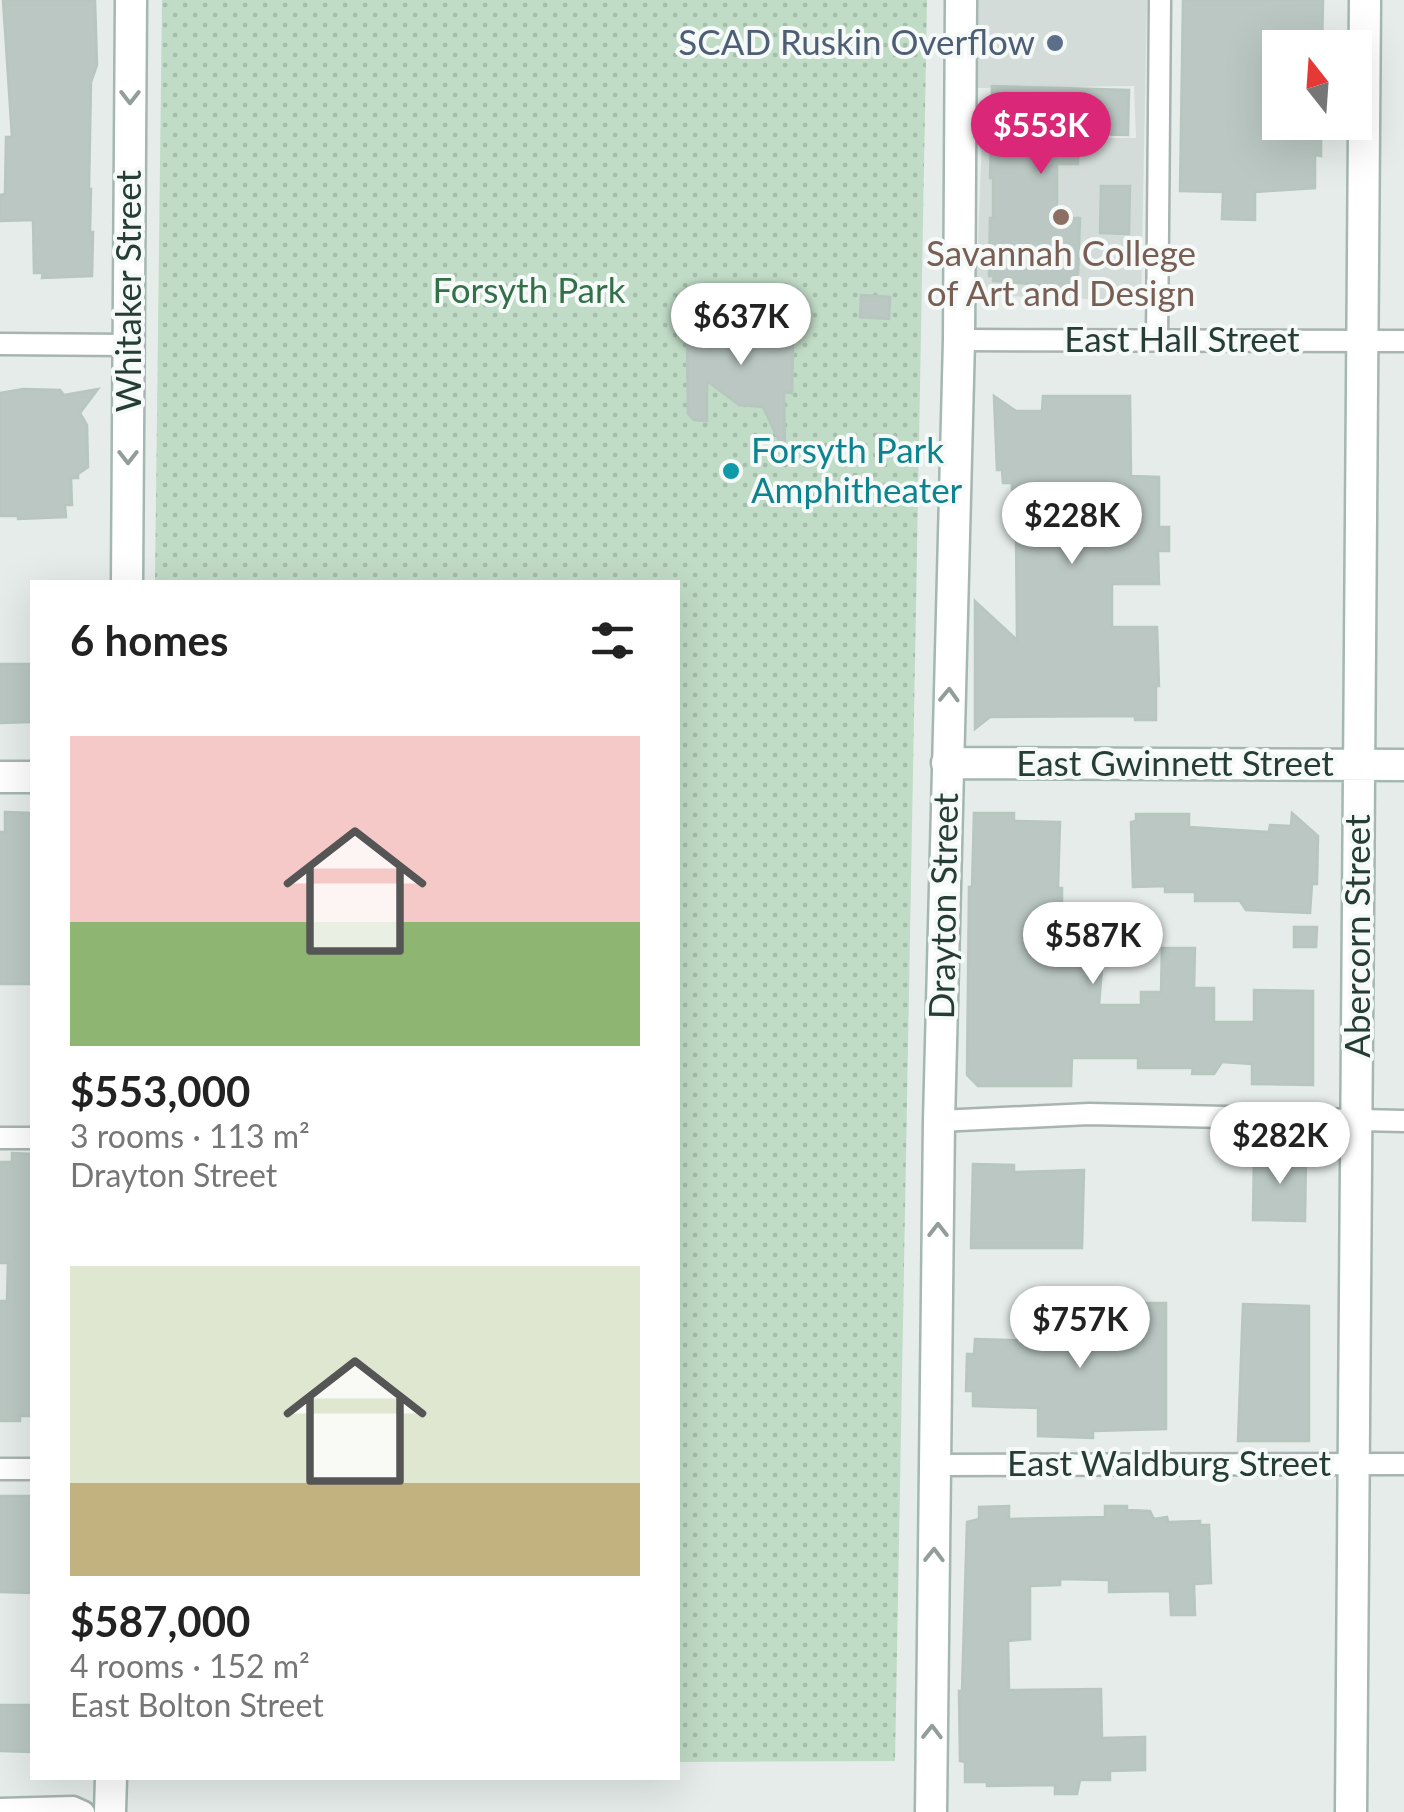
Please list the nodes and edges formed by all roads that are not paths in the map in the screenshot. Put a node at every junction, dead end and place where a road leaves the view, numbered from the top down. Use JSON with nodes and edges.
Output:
{"nodes":[{"id":1,"x":131,"y":0,"type":"edge"},
{"id":2,"x":962,"y":0,"type":"edge"},
{"id":3,"x":1160,"y":0,"type":"edge"},
{"id":4,"x":1365,"y":0,"type":"edge"},
{"id":5,"x":959,"y":340,"type":"junction"},
{"id":6,"x":1158,"y":340,"type":"junction"},
{"id":7,"x":1362,"y":340,"type":"junction"},
{"id":8,"x":1404,"y":341,"type":"edge"},
{"id":9,"x":0,"y":344,"type":"edge"},
{"id":10,"x":128,"y":345,"type":"junction"},
{"id":11,"x":127,"y":580,"type":"edge"},
{"id":12,"x":947,"y":762,"type":"junction"},
{"id":13,"x":1359,"y":765,"type":"junction"},
{"id":14,"x":1404,"y":765,"type":"edge"},
{"id":15,"x":0,"y":777,"type":"edge"},
{"id":16,"x":30,"y":777,"type":"edge"},
{"id":17,"x":939,"y":1121,"type":"junction"},
{"id":18,"x":1356,"y":1121,"type":"junction"},
{"id":19,"x":1404,"y":1121,"type":"edge"},
{"id":20,"x":0,"y":1138,"type":"edge"},
{"id":21,"x":30,"y":1138,"type":"edge"},
{"id":22,"x":1354,"y":1464,"type":"junction"},
{"id":23,"x":1404,"y":1464,"type":"edge"},
{"id":24,"x":935,"y":1465,"type":"junction"},
{"id":25,"x":0,"y":1469,"type":"edge"},
{"id":26,"x":30,"y":1470,"type":"edge"},
{"id":27,"x":112,"y":1780,"type":"edge"},
{"id":28,"x":0,"y":1809,"type":"edge"},
{"id":29,"x":84,"y":1812,"type":"edge"},
{"id":30,"x":110,"y":1812,"type":"edge"},
{"id":31,"x":931,"y":1812,"type":"edge"},
{"id":32,"x":1352,"y":1812,"type":"edge"}],
"edges":[{"from":1,"to":10,"type":"main road","name":"Whitaker Street","one_way":true},
{"from":2,"to":5,"type":"main road","name":"Drayton Street"},
{"from":3,"to":6,"type":"street"},
{"from":4,"to":7,"type":"main road","name":"Abercorn Street"},
{"from":5,"to":6,"type":"street","name":"East Hall Street"},
{"from":12,"to":5,"type":"main road","name":"Drayton Street","one_way":true},
{"from":6,"to":7,"type":"street","name":"East Hall Street"},
{"from":7,"to":8,"type":"street","name":"East Hall Street"},
{"from":7,"to":13,"type":"main road","name":"Abercorn Street"},
{"from":9,"to":10,"type":"street"},
{"from":10,"to":11,"type":"main road","name":"Whitaker Street","one_way":true},
{"from":12,"to":13,"type":"main road","name":"East Gwinnett Street"},
{"from":12,"to":17,"type":"main road","name":"Drayton Street"},
{"from":13,"to":14,"type":"main road","name":"East Gwinnett Street"},
{"from":13,"to":18,"type":"main road","name":"Abercorn Street"},
{"from":15,"to":16,"type":"main road"},
{"from":17,"to":18,"type":"street"},
{"from":24,"to":17,"type":"main road","name":"Drayton Street","one_way":true},
{"from":18,"to":19,"type":"street"},
{"from":18,"to":22,"type":"main road","name":"Abercorn Street"},
{"from":20,"to":21,"type":"street"},
{"from":22,"to":23,"type":"street","name":"East Waldburg Street"},
{"from":22,"to":24,"type":"street","name":"East Waldburg Street"},
{"from":22,"to":32,"type":"main road","name":"Abercorn Street"},
{"from":31,"to":24,"type":"main road","name":"Drayton Street","one_way":true},
{"from":25,"to":26,"type":"street"},
{"from":27,"to":30,"type":"main road"},
{"from":28,"to":29,"type":"street"}]}
